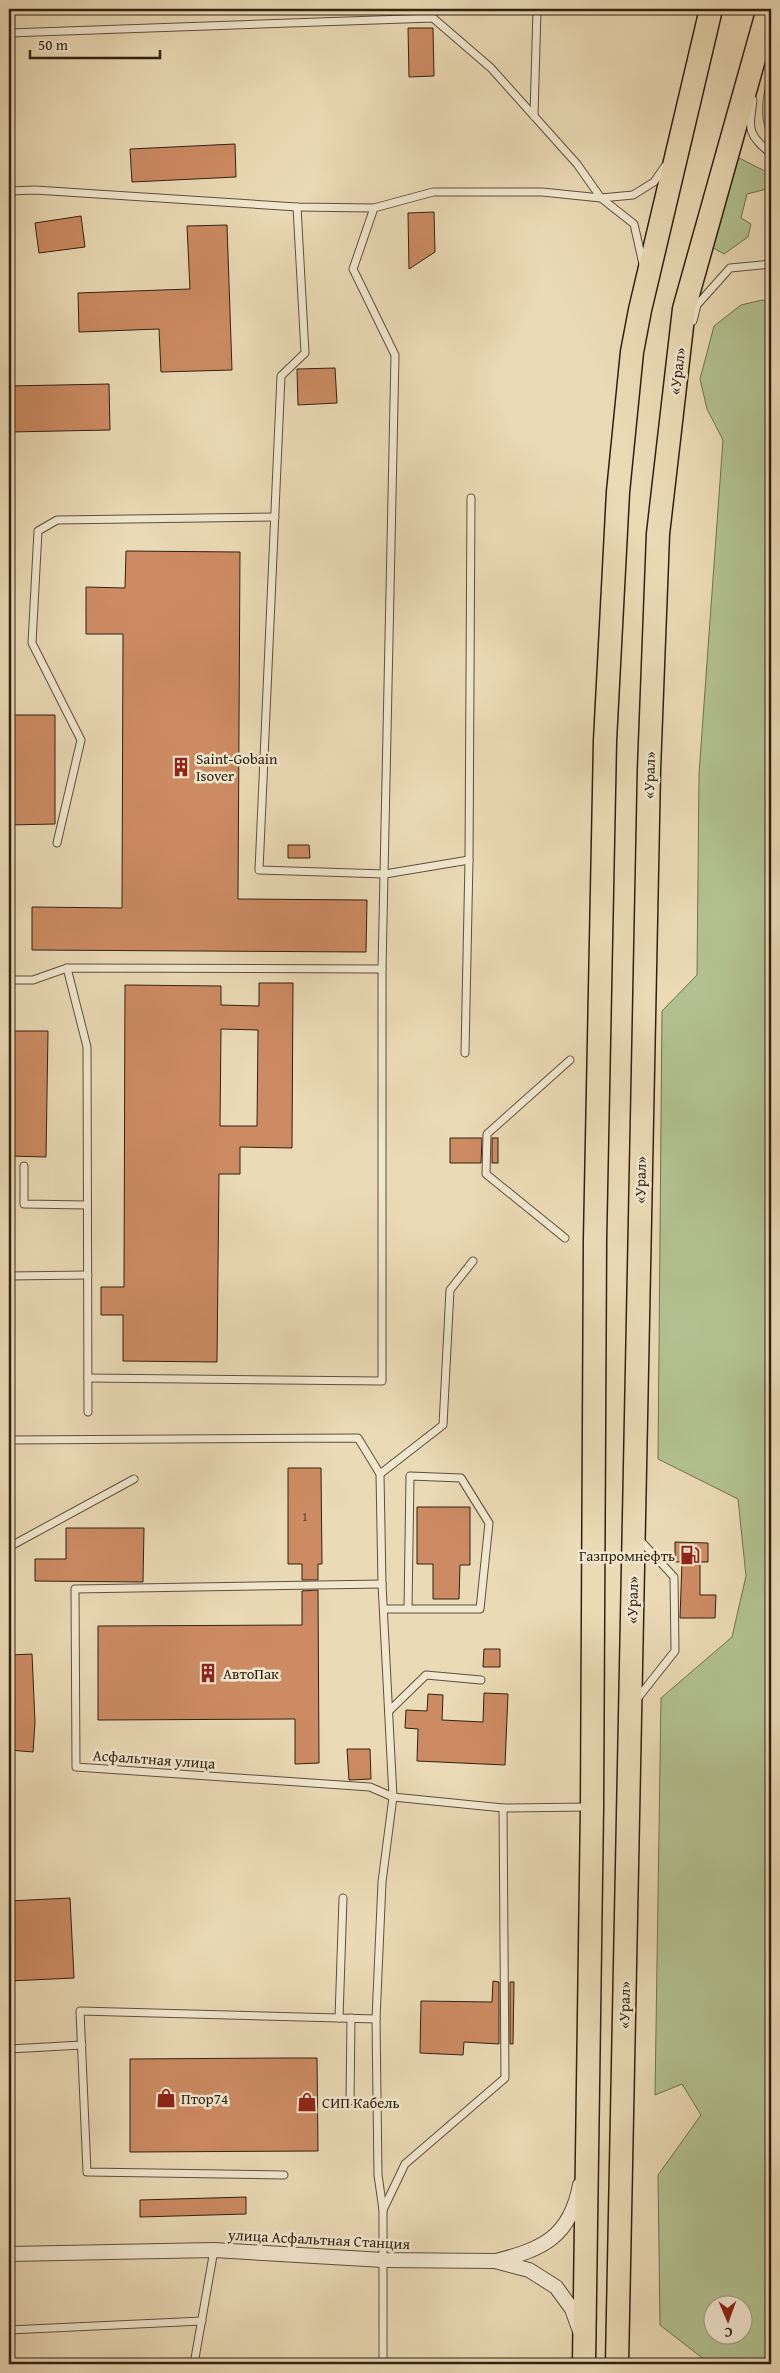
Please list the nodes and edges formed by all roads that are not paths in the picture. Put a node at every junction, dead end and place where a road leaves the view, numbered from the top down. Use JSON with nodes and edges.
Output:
{"nodes":[{"id":1,"x":538,"y":9,"type":"edge"},
{"id":2,"x":711,"y":9,"type":"edge"},
{"id":3,"x":764,"y":19,"type":"edge"},
{"id":4,"x":9,"y":33,"type":"edge"},
{"id":5,"x":534,"y":116,"type":"junction"},
{"id":6,"x":678,"y":150,"type":"junction"},
{"id":7,"x":771,"y":154,"type":"edge"},
{"id":8,"x":9,"y":191,"type":"edge"},
{"id":9,"x":601,"y":198,"type":"junction"},
{"id":10,"x":297,"y":207,"type":"junction"},
{"id":11,"x":374,"y":208,"type":"junction"},
{"id":12,"x":771,"y":264,"type":"edge"},
{"id":13,"x":640,"y":310,"type":"junction"},
{"id":14,"x":675,"y":384,"type":"junction"},
{"id":15,"x":471,"y":498,"type":"dead end"},
{"id":16,"x":275,"y":517,"type":"junction"},
{"id":17,"x":58,"y":843,"type":"dead end"},
{"id":18,"x":469,"y":860,"type":"junction"},
{"id":19,"x":385,"y":874,"type":"junction"},
{"id":20,"x":67,"y":968,"type":"junction"},
{"id":21,"x":382,"y":969,"type":"junction"},
{"id":22,"x":9,"y":980,"type":"edge"},
{"id":23,"x":465,"y":1053,"type":"dead end"},
{"id":24,"x":570,"y":1060,"type":"dead end"},
{"id":25,"x":24,"y":1166,"type":"dead end"},
{"id":26,"x":87,"y":1205,"type":"junction"},
{"id":27,"x":565,"y":1238,"type":"dead end"},
{"id":28,"x":472,"y":1260,"type":"dead end"},
{"id":29,"x":88,"y":1275,"type":"junction"},
{"id":30,"x":9,"y":1276,"type":"edge"},
{"id":31,"x":88,"y":1378,"type":"junction"},
{"id":32,"x":88,"y":1412,"type":"dead end"},
{"id":33,"x":9,"y":1440,"type":"edge"},
{"id":34,"x":380,"y":1474,"type":"junction"},
{"id":35,"x":134,"y":1479,"type":"dead end"},
{"id":36,"x":633,"y":1533,"type":"junction"},
{"id":37,"x":9,"y":1546,"type":"edge"},
{"id":38,"x":382,"y":1584,"type":"junction"},
{"id":39,"x":385,"y":1608,"type":"junction"},
{"id":40,"x":408,"y":1609,"type":"junction"},
{"id":41,"x":481,"y":1680,"type":"dead end"},
{"id":42,"x":631,"y":1707,"type":"junction"},
{"id":43,"x":389,"y":1711,"type":"junction"},
{"id":44,"x":393,"y":1797,"type":"junction"},
{"id":45,"x":592,"y":1807,"type":"junction"},
{"id":46,"x":503,"y":1808,"type":"junction"},
{"id":47,"x":343,"y":1898,"type":"dead end"},
{"id":48,"x":340,"y":2018,"type":"junction"},
{"id":49,"x":351,"y":2018,"type":"junction"},
{"id":50,"x":376,"y":2019,"type":"junction"},
{"id":51,"x":82,"y":2045,"type":"junction"},
{"id":52,"x":9,"y":2049,"type":"edge"},
{"id":53,"x":350,"y":2101,"type":"dead end"},
{"id":54,"x":587,"y":2148,"type":"junction"},
{"id":55,"x":284,"y":2175,"type":"dead end"},
{"id":56,"x":383,"y":2210,"type":"junction"},
{"id":57,"x":214,"y":2250,"type":"junction"},
{"id":58,"x":9,"y":2254,"type":"edge"},
{"id":59,"x":383,"y":2260,"type":"junction"},
{"id":60,"x":495,"y":2261,"type":"junction"},
{"id":61,"x":202,"y":2321,"type":"junction"},
{"id":62,"x":9,"y":2330,"type":"edge"},
{"id":63,"x":584,"y":2355,"type":"edge"},
{"id":64,"x":194,"y":2364,"type":"edge"},
{"id":65,"x":382,"y":2364,"type":"edge"},
{"id":66,"x":617,"y":2364,"type":"edge"}],
"edges":[{"from":1,"to":5,"type":"lane"},
{"from":2,"to":6,"type":"main road"},
{"from":3,"to":7,"type":"lane"},
{"from":3,"to":14,"type":"main road","name":"«Урал»"},
{"from":4,"to":5,"type":"lane"},
{"from":5,"to":9,"type":"lane"},
{"from":6,"to":9,"type":"lane"},
{"from":6,"to":13,"type":"main road"},
{"from":8,"to":10,"type":"lane"},
{"from":9,"to":11,"type":"lane"},
{"from":9,"to":13,"type":"lane"},
{"from":10,"to":11,"type":"lane"},
{"from":10,"to":16,"type":"lane"},
{"from":11,"to":19,"type":"lane"},
{"from":12,"to":14,"type":"lane"},
{"from":13,"to":45,"type":"main road"},
{"from":14,"to":36,"type":"main road","name":"«Урал»"},
{"from":15,"to":18,"type":"lane"},
{"from":16,"to":17,"type":"lane"},
{"from":16,"to":19,"type":"lane"},
{"from":18,"to":19,"type":"lane"},
{"from":18,"to":23,"type":"lane"},
{"from":19,"to":21,"type":"lane"},
{"from":20,"to":21,"type":"lane"},
{"from":20,"to":22,"type":"lane"},
{"from":20,"to":26,"type":"lane"},
{"from":21,"to":31,"type":"lane"},
{"from":24,"to":27,"type":"lane"},
{"from":25,"to":26,"type":"lane"},
{"from":26,"to":29,"type":"lane"},
{"from":28,"to":34,"type":"lane"},
{"from":29,"to":30,"type":"lane"},
{"from":29,"to":31,"type":"lane"},
{"from":31,"to":32,"type":"lane"},
{"from":33,"to":34,"type":"lane"},
{"from":34,"to":38,"type":"lane"},
{"from":35,"to":37,"type":"lane"},
{"from":36,"to":42,"type":"main road","name":"«Урал»"},
{"from":36,"to":42,"type":"lane"},
{"from":38,"to":39,"type":"lane"},
{"from":38,"to":44,"type":"lane","name":"Асфальтная улица"},
{"from":39,"to":40,"type":"lane"},
{"from":39,"to":43,"type":"lane"},
{"from":40,"to":40,"type":"lane"},
{"from":41,"to":43,"type":"lane"},
{"from":42,"to":66,"type":"main road","name":"«Урал»"},
{"from":43,"to":44,"type":"lane"},
{"from":44,"to":46,"type":"lane","name":"Асфальтная улица"},
{"from":44,"to":50,"type":"lane"},
{"from":45,"to":46,"type":"lane","name":"Асфальтная улица"},
{"from":45,"to":54,"type":"main road"},
{"from":46,"to":56,"type":"lane"},
{"from":47,"to":48,"type":"lane"},
{"from":48,"to":49,"type":"lane"},
{"from":48,"to":51,"type":"lane"},
{"from":49,"to":50,"type":"lane"},
{"from":49,"to":53,"type":"lane"},
{"from":50,"to":56,"type":"lane"},
{"from":51,"to":52,"type":"lane"},
{"from":51,"to":55,"type":"lane"},
{"from":54,"to":60,"type":"street"},
{"from":54,"to":63,"type":"main road"},
{"from":56,"to":59,"type":"lane"},
{"from":57,"to":58,"type":"street","name":"улица Асфальтная Станция"},
{"from":57,"to":59,"type":"street","name":"улица Асфальтная Станция"},
{"from":57,"to":61,"type":"lane"},
{"from":59,"to":60,"type":"street","name":"улица Асфальтная Станция"},
{"from":59,"to":65,"type":"lane"},
{"from":60,"to":63,"type":"street","name":"улица Асфальтная Станция"},
{"from":61,"to":62,"type":"lane"},
{"from":61,"to":64,"type":"lane"}]}
